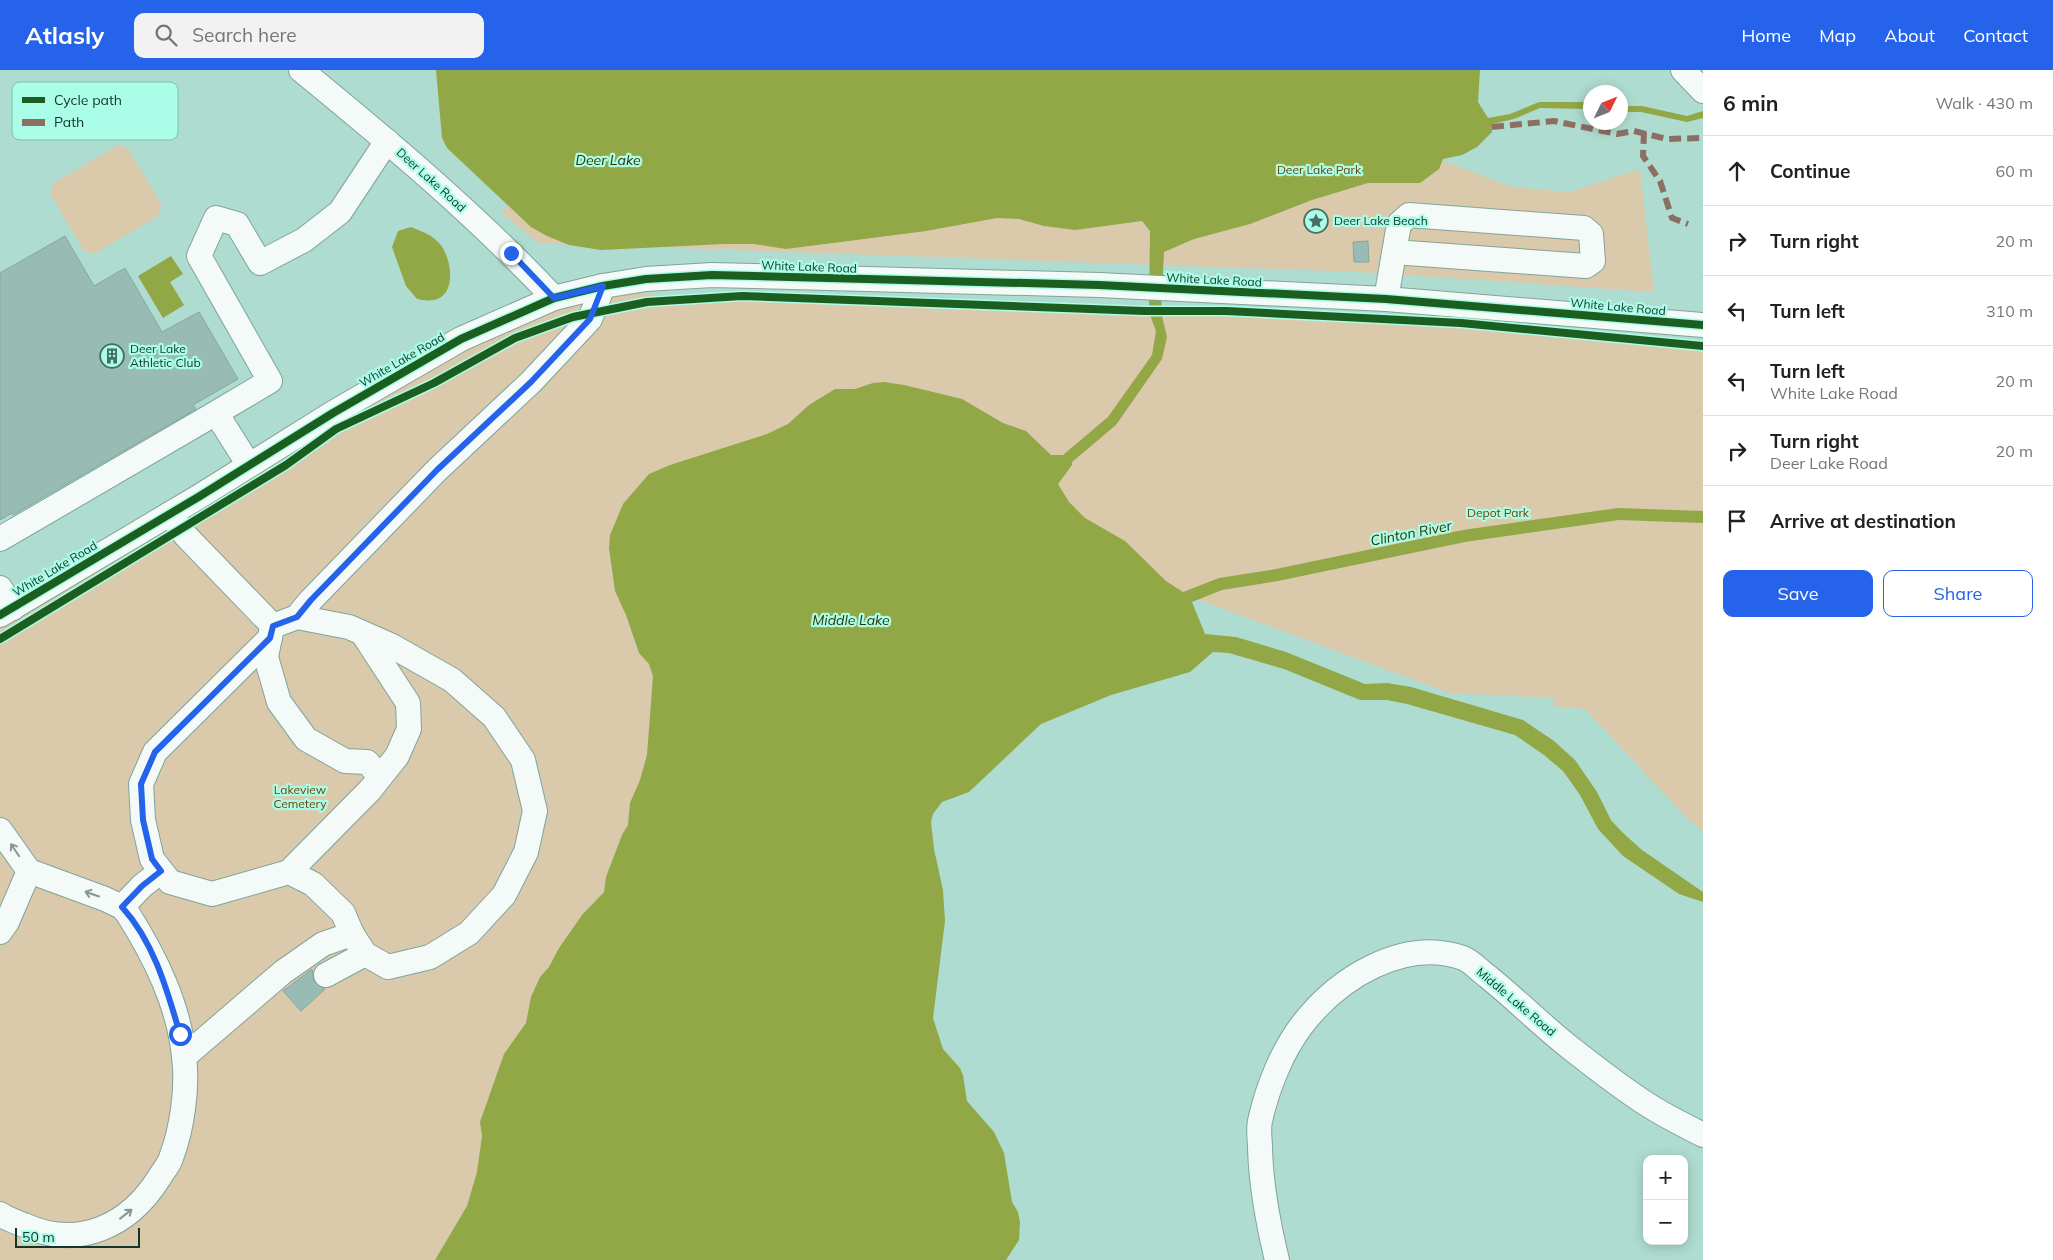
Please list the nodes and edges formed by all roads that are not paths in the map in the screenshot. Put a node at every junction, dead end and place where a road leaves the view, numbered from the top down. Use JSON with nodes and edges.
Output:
{"nodes":[{"id":1,"x":301,"y":70,"type":"edge"},
{"id":2,"x":1683,"y":70,"type":"edge"},
{"id":3,"x":1703,"y":91,"type":"edge"},
{"id":4,"x":387,"y":141,"type":"junction"},
{"id":5,"x":1394,"y":252,"type":"junction"},
{"id":6,"x":603,"y":286,"type":"junction"},
{"id":7,"x":554,"y":298,"type":"junction"},
{"id":8,"x":1386,"y":299,"type":"junction"},
{"id":9,"x":1703,"y":325,"type":"edge"},
{"id":10,"x":216,"y":413,"type":"junction"},
{"id":11,"x":249,"y":465,"type":"junction"},
{"id":12,"x":170,"y":514,"type":"junction"},
{"id":13,"x":0,"y":539,"type":"edge"},
{"id":14,"x":0,"y":588,"type":"edge"},
{"id":15,"x":6,"y":612,"type":"edge"},
{"id":16,"x":297,"y":617,"type":"junction"},
{"id":17,"x":271,"y":632,"type":"junction"},
{"id":18,"x":362,"y":632,"type":"junction"},
{"id":19,"x":380,"y":776,"type":"junction"},
{"id":20,"x":0,"y":830,"type":"edge"},
{"id":21,"x":28,"y":871,"type":"junction"},
{"id":22,"x":161,"y":871,"type":"junction"},
{"id":23,"x":289,"y":872,"type":"junction"},
{"id":24,"x":122,"y":907,"type":"junction"},
{"id":25,"x":0,"y":932,"type":"edge"},
{"id":26,"x":352,"y":934,"type":"junction"},
{"id":27,"x":365,"y":954,"type":"junction"},
{"id":28,"x":326,"y":975,"type":"dead end"},
{"id":29,"x":184,"y":1057,"type":"junction"},
{"id":30,"x":1703,"y":1135,"type":"edge"},
{"id":31,"x":0,"y":1214,"type":"edge"},
{"id":32,"x":1277,"y":1260,"type":"edge"}],
"edges":[{"from":1,"to":4,"type":"street","name":"Deer Lake Road"},
{"from":2,"to":3,"type":"street"},
{"from":4,"to":7,"type":"street","name":"Deer Lake Road"},
{"from":4,"to":10,"type":"street"},
{"from":5,"to":5,"type":"street"},
{"from":5,"to":8,"type":"street"},
{"from":6,"to":7,"type":"street","name":"White Lake Road"},
{"from":6,"to":8,"type":"street","name":"White Lake Road"},
{"from":6,"to":16,"type":"street"},
{"from":7,"to":11,"type":"street","name":"White Lake Road"},
{"from":8,"to":9,"type":"street","name":"White Lake Road"},
{"from":10,"to":11,"type":"street"},
{"from":10,"to":13,"type":"street"},
{"from":11,"to":12,"type":"street","name":"White Lake Road"},
{"from":12,"to":15,"type":"street","name":"White Lake Road"},
{"from":12,"to":17,"type":"street"},
{"from":14,"to":15,"type":"street"},
{"from":16,"to":17,"type":"street"},
{"from":16,"to":18,"type":"street"},
{"from":17,"to":19,"type":"street"},
{"from":17,"to":22,"type":"street"},
{"from":18,"to":19,"type":"street"},
{"from":18,"to":27,"type":"street"},
{"from":19,"to":23,"type":"street"},
{"from":21,"to":20,"type":"street","one_way":true},
{"from":24,"to":21,"type":"street","one_way":true},
{"from":21,"to":25,"type":"street"},
{"from":22,"to":23,"type":"street"},
{"from":22,"to":24,"type":"street"},
{"from":23,"to":26,"type":"street"},
{"from":24,"to":29,"type":"street"},
{"from":26,"to":27,"type":"street"},
{"from":26,"to":29,"type":"street"},
{"from":27,"to":28,"type":"street"},
{"from":31,"to":29,"type":"street","one_way":true},
{"from":30,"to":32,"type":"street","name":"Middle Lake Road"}]}
